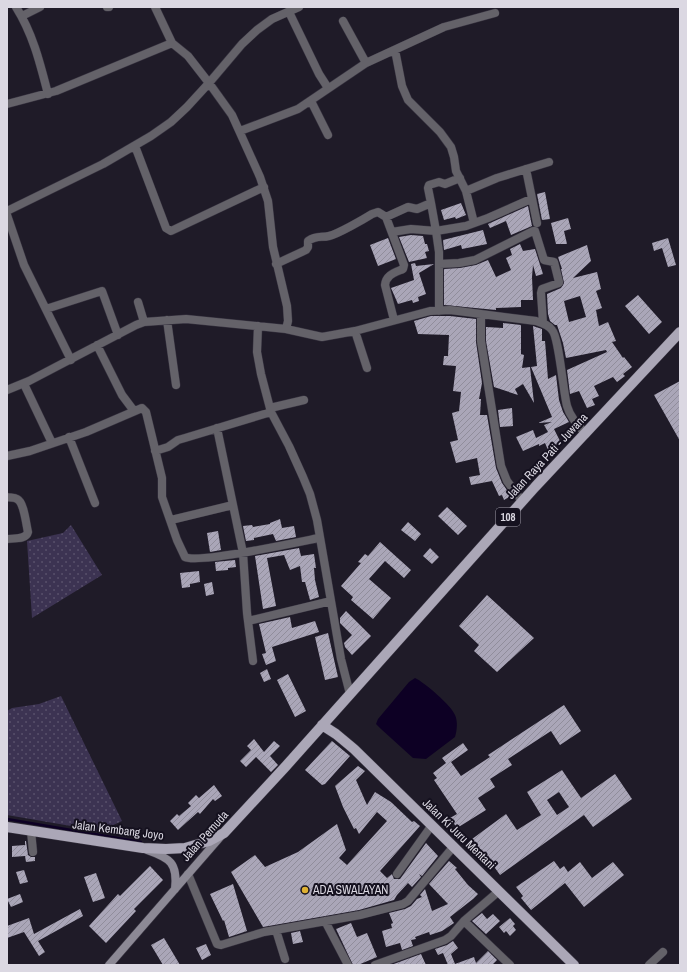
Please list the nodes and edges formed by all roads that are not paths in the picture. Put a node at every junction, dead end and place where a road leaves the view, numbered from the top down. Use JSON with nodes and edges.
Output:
{"nodes":[{"id":1,"x":16,"y":7,"type":"edge"},
{"id":2,"x":40,"y":7,"type":"edge"},
{"id":3,"x":155,"y":7,"type":"edge"},
{"id":4,"x":299,"y":7,"type":"edge"},
{"id":5,"x":289,"y":12,"type":"junction"},
{"id":6,"x":495,"y":13,"type":"dead end"},
{"id":7,"x":22,"y":16,"type":"junction"},
{"id":8,"x":344,"y":21,"type":"dead end"},
{"id":9,"x":172,"y":43,"type":"junction"},
{"id":10,"x":395,"y":50,"type":"junction"},
{"id":11,"x":366,"y":63,"type":"junction"},
{"id":12,"x":209,"y":83,"type":"junction"},
{"id":13,"x":328,"y":88,"type":"junction"},
{"id":14,"x":48,"y":94,"type":"junction"},
{"id":15,"x":311,"y":101,"type":"junction"},
{"id":16,"x":7,"y":104,"type":"edge"},
{"id":17,"x":240,"y":131,"type":"junction"},
{"id":18,"x":328,"y":135,"type":"dead end"},
{"id":19,"x":135,"y":146,"type":"junction"},
{"id":20,"x":549,"y":162,"type":"dead end"},
{"id":21,"x":526,"y":169,"type":"junction"},
{"id":22,"x":460,"y":178,"type":"junction"},
{"id":23,"x":264,"y":187,"type":"junction"},
{"id":24,"x":466,"y":191,"type":"junction"},
{"id":25,"x":531,"y":198,"type":"junction"},
{"id":26,"x":431,"y":203,"type":"junction"},
{"id":27,"x":7,"y":211,"type":"edge"},
{"id":28,"x":7,"y":215,"type":"edge"},
{"id":29,"x":386,"y":216,"type":"junction"},
{"id":30,"x":474,"y":223,"type":"junction"},
{"id":31,"x":537,"y":223,"type":"dead end"},
{"id":32,"x":436,"y":231,"type":"junction"},
{"id":33,"x":392,"y":232,"type":"junction"},
{"id":34,"x":276,"y":264,"type":"junction"},
{"id":35,"x":439,"y":264,"type":"junction"},
{"id":36,"x":138,"y":302,"type":"dead end"},
{"id":37,"x":46,"y":309,"type":"junction"},
{"id":38,"x":439,"y":311,"type":"junction"},
{"id":39,"x":481,"y":314,"type":"junction"},
{"id":40,"x":167,"y":320,"type":"junction"},
{"id":41,"x":394,"y":320,"type":"junction"},
{"id":42,"x":144,"y":322,"type":"junction"},
{"id":43,"x":543,"y":323,"type":"junction"},
{"id":44,"x":258,"y":326,"type":"junction"},
{"id":45,"x":286,"y":329,"type":"junction"},
{"id":46,"x":355,"y":331,"type":"junction"},
{"id":47,"x":680,"y":332,"type":"edge"},
{"id":48,"x":118,"y":335,"type":"junction"},
{"id":49,"x":97,"y":346,"type":"junction"},
{"id":50,"x":71,"y":360,"type":"junction"},
{"id":51,"x":367,"y":368,"type":"dead end"},
{"id":52,"x":24,"y":384,"type":"junction"},
{"id":53,"x":176,"y":385,"type":"dead end"},
{"id":54,"x":7,"y":390,"type":"edge"},
{"id":55,"x":304,"y":400,"type":"dead end"},
{"id":56,"x":271,"y":410,"type":"junction"},
{"id":57,"x":134,"y":411,"type":"junction"},
{"id":58,"x":217,"y":428,"type":"junction"},
{"id":59,"x":586,"y":434,"type":"junction"},
{"id":60,"x":69,"y":437,"type":"junction"},
{"id":61,"x":52,"y":443,"type":"junction"},
{"id":62,"x":155,"y":451,"type":"junction"},
{"id":63,"x":7,"y":456,"type":"edge"},
{"id":64,"x":7,"y":498,"type":"edge"},
{"id":65,"x":522,"y":501,"type":"junction"},
{"id":66,"x":95,"y":503,"type":"dead end"},
{"id":67,"x":233,"y":505,"type":"junction"},
{"id":68,"x":171,"y":520,"type":"junction"},
{"id":69,"x":319,"y":538,"type":"junction"},
{"id":70,"x":7,"y":539,"type":"edge"},
{"id":71,"x":243,"y":553,"type":"junction"},
{"id":72,"x":330,"y":601,"type":"junction"},
{"id":73,"x":248,"y":621,"type":"junction"},
{"id":74,"x":253,"y":661,"type":"dead end"},
{"id":75,"x":350,"y":694,"type":"junction"},
{"id":76,"x":340,"y":706,"type":"joint"},
{"id":77,"x":322,"y":725,"type":"junction"},
{"id":78,"x":432,"y":825,"type":"junction"},
{"id":79,"x":7,"y":827,"type":"edge"},
{"id":80,"x":31,"y":831,"type":"junction"},
{"id":81,"x":224,"y":833,"type":"junction"},
{"id":82,"x":454,"y":846,"type":"junction"},
{"id":83,"x":144,"y":848,"type":"junction"},
{"id":84,"x":33,"y":852,"type":"dead end"},
{"id":85,"x":188,"y":874,"type":"junction"},
{"id":86,"x":397,"y":874,"type":"dead end"},
{"id":87,"x":175,"y":889,"type":"junction"},
{"id":88,"x":499,"y":891,"type":"junction"},
{"id":89,"x":325,"y":921,"type":"junction"},
{"id":90,"x":464,"y":921,"type":"junction"},
{"id":91,"x":276,"y":930,"type":"junction"},
{"id":92,"x":663,"y":952,"type":"dead end"},
{"id":93,"x":285,"y":959,"type":"dead end"},
{"id":94,"x":109,"y":965,"type":"edge"},
{"id":95,"x":348,"y":965,"type":"edge"},
{"id":96,"x":375,"y":965,"type":"edge"},
{"id":97,"x":510,"y":965,"type":"edge"},
{"id":98,"x":574,"y":965,"type":"edge"},
{"id":99,"x":649,"y":965,"type":"edge"}],
"edges":[{"from":1,"to":7,"type":"street"},
{"from":2,"to":7,"type":"street"},
{"from":3,"to":9,"type":"street"},
{"from":4,"to":5,"type":"street"},
{"from":5,"to":12,"type":"street"},
{"from":5,"to":13,"type":"street"},
{"from":6,"to":10,"type":"street"},
{"from":7,"to":14,"type":"street"},
{"from":8,"to":11,"type":"street"},
{"from":9,"to":12,"type":"street"},
{"from":9,"to":14,"type":"street"},
{"from":10,"to":11,"type":"street"},
{"from":10,"to":22,"type":"street"},
{"from":11,"to":13,"type":"street"},
{"from":12,"to":17,"type":"street"},
{"from":12,"to":19,"type":"street"},
{"from":13,"to":15,"type":"street"},
{"from":14,"to":16,"type":"street"},
{"from":15,"to":17,"type":"street"},
{"from":15,"to":18,"type":"street"},
{"from":17,"to":23,"type":"street"},
{"from":19,"to":23,"type":"street"},
{"from":19,"to":27,"type":"street"},
{"from":20,"to":21,"type":"street"},
{"from":21,"to":24,"type":"street"},
{"from":21,"to":25,"type":"street"},
{"from":22,"to":24,"type":"street"},
{"from":22,"to":26,"type":"street"},
{"from":23,"to":34,"type":"street"},
{"from":24,"to":30,"type":"street"},
{"from":25,"to":30,"type":"street"},
{"from":25,"to":31,"type":"street"},
{"from":26,"to":29,"type":"street"},
{"from":26,"to":32,"type":"street"},
{"from":28,"to":37,"type":"street"},
{"from":29,"to":33,"type":"street"},
{"from":29,"to":34,"type":"street"},
{"from":30,"to":32,"type":"street"},
{"from":32,"to":33,"type":"street"},
{"from":32,"to":35,"type":"street"},
{"from":33,"to":41,"type":"street"},
{"from":34,"to":45,"type":"street"},
{"from":35,"to":38,"type":"street"},
{"from":35,"to":43,"type":"street"},
{"from":36,"to":42,"type":"street"},
{"from":37,"to":48,"type":"street"},
{"from":37,"to":50,"type":"street"},
{"from":38,"to":39,"type":"street"},
{"from":38,"to":41,"type":"street"},
{"from":39,"to":43,"type":"street"},
{"from":39,"to":65,"type":"street"},
{"from":40,"to":42,"type":"street"},
{"from":40,"to":44,"type":"street"},
{"from":40,"to":53,"type":"street"},
{"from":41,"to":46,"type":"street"},
{"from":42,"to":48,"type":"street"},
{"from":43,"to":59,"type":"street"},
{"from":44,"to":45,"type":"street"},
{"from":44,"to":56,"type":"street"},
{"from":45,"to":46,"type":"street"},
{"from":46,"to":51,"type":"street"},
{"from":47,"to":59,"type":"main road","name":"Jalan Raya Pati - Juwana","number":"108"},
{"from":48,"to":49,"type":"street"},
{"from":49,"to":50,"type":"street"},
{"from":49,"to":57,"type":"street"},
{"from":50,"to":52,"type":"street"},
{"from":52,"to":54,"type":"street"},
{"from":52,"to":61,"type":"street"},
{"from":55,"to":56,"type":"street"},
{"from":56,"to":58,"type":"street"},
{"from":56,"to":69,"type":"street"},
{"from":57,"to":60,"type":"street"},
{"from":57,"to":62,"type":"street"},
{"from":58,"to":62,"type":"street"},
{"from":58,"to":67,"type":"street"},
{"from":59,"to":65,"type":"main road","name":"Jalan Raya Pati - Juwana","number":"108"},
{"from":60,"to":61,"type":"street"},
{"from":60,"to":66,"type":"street"},
{"from":61,"to":63,"type":"street"},
{"from":62,"to":68,"type":"street"},
{"from":64,"to":70,"type":"street"},
{"from":65,"to":75,"type":"main road","name":"Jalan Raya Pati - Juwana","number":"108"},
{"from":67,"to":68,"type":"street"},
{"from":67,"to":71,"type":"street"},
{"from":68,"to":71,"type":"street"},
{"from":69,"to":71,"type":"street"},
{"from":69,"to":72,"type":"street"},
{"from":71,"to":73,"type":"street"},
{"from":72,"to":73,"type":"street"},
{"from":72,"to":75,"type":"street"},
{"from":73,"to":74,"type":"street"},
{"from":75,"to":76,"type":"main road","name":"Jalan Raya Pati - Juwana","number":"108"},
{"from":76,"to":77,"type":"main road","name":"Jalan Pemuda"},
{"from":77,"to":78,"type":"main road","name":"Jalan Ki Juru Mentani"},
{"from":77,"to":81,"type":"main road","name":"Jalan Pemuda"},
{"from":78,"to":82,"type":"main road","name":"Jalan Ki Juru Mentani"},
{"from":78,"to":86,"type":"street"},
{"from":79,"to":80,"type":"main road","name":"Jalan Kembang Joyo"},
{"from":80,"to":83,"type":"main road","name":"Jalan Kembang Joyo"},
{"from":80,"to":84,"type":"street"},
{"from":81,"to":83,"type":"main road","name":"Jalan Kembang Joyo"},
{"from":81,"to":85,"type":"main road","name":"Jalan Pemuda"},
{"from":82,"to":88,"type":"main road","name":"Jalan Ki Juru Mentani"},
{"from":82,"to":89,"type":"street"},
{"from":83,"to":87,"type":"main road"},
{"from":85,"to":87,"type":"main road","name":"Jalan Pemuda"},
{"from":85,"to":91,"type":"street"},
{"from":87,"to":94,"type":"main road","name":"Jalan Pemuda"},
{"from":88,"to":90,"type":"street"},
{"from":88,"to":98,"type":"main road","name":"Jalan Ki Juru Mentani"},
{"from":89,"to":91,"type":"street"},
{"from":89,"to":95,"type":"street"},
{"from":90,"to":96,"type":"street"},
{"from":90,"to":97,"type":"street"},
{"from":91,"to":93,"type":"street"},
{"from":92,"to":99,"type":"street"}]}
